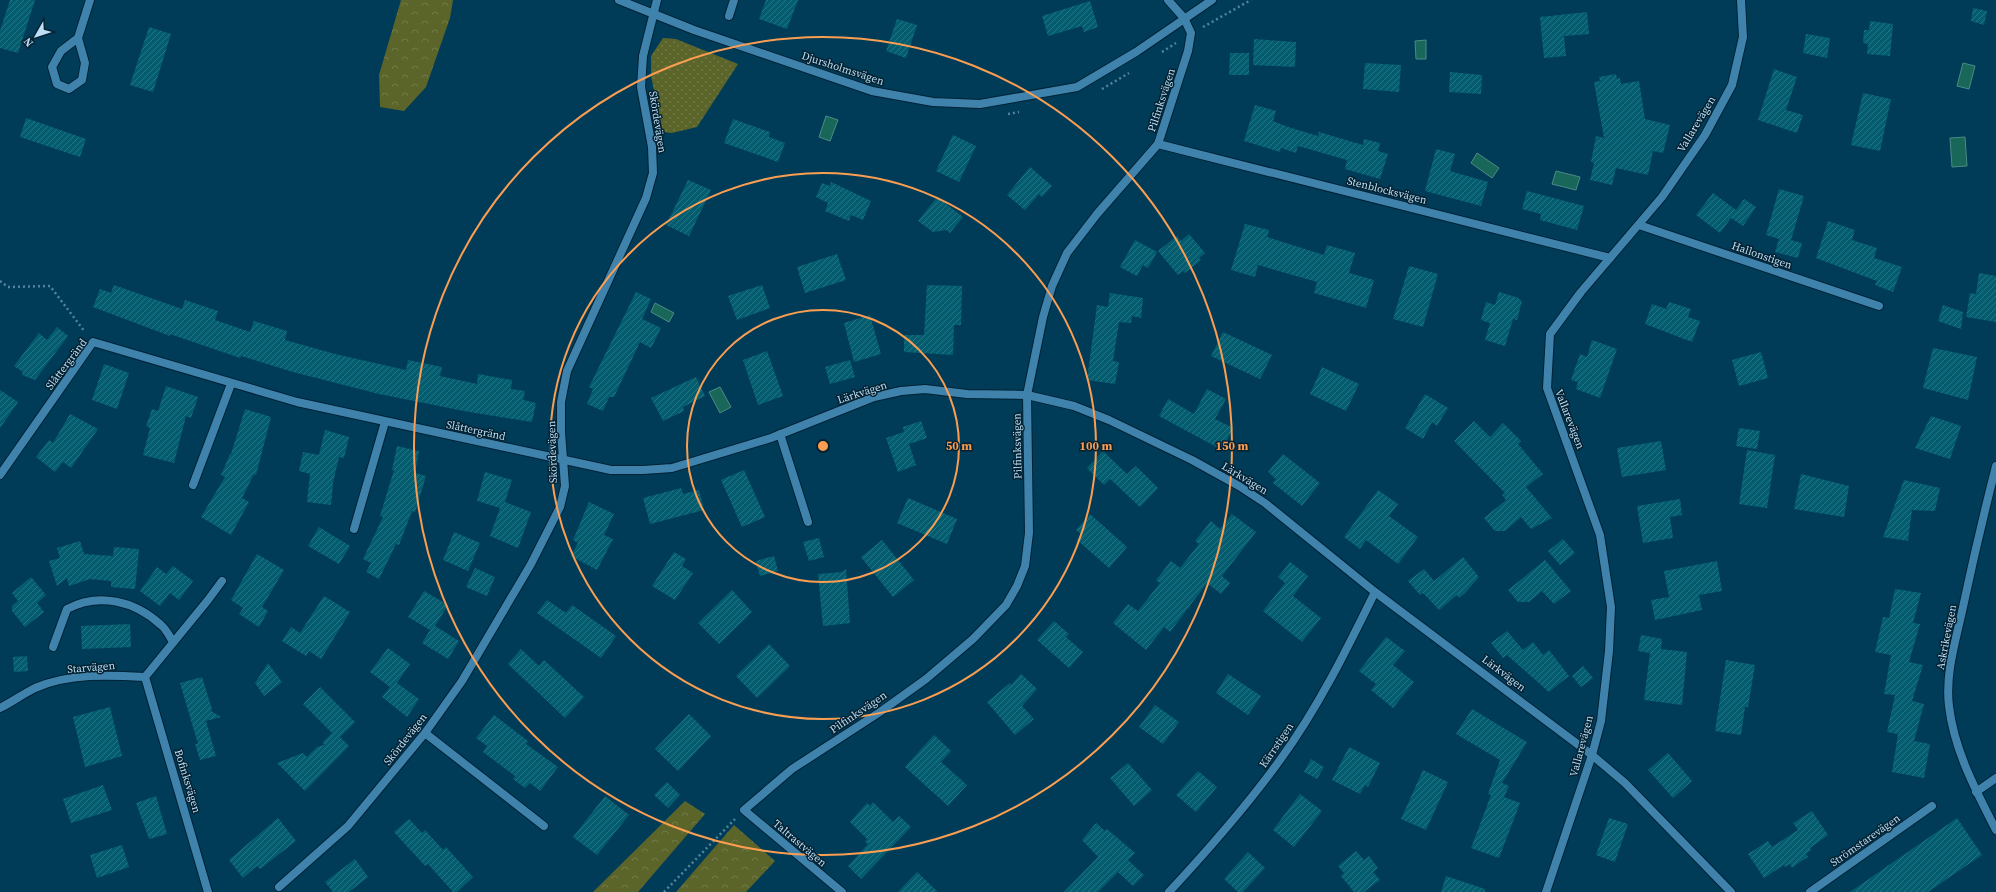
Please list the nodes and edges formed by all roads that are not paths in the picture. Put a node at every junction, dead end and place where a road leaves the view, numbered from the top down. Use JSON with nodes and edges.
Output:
{"nodes":[{"id":1,"x":90,"y":0,"type":"edge"},
{"id":2,"x":619,"y":0,"type":"edge"},
{"id":3,"x":657,"y":0,"type":"edge"},
{"id":4,"x":734,"y":0,"type":"edge"},
{"id":5,"x":1168,"y":0,"type":"edge"},
{"id":6,"x":1212,"y":0,"type":"edge"},
{"id":7,"x":1741,"y":0,"type":"edge"},
{"id":8,"x":653,"y":13,"type":"junction"},
{"id":9,"x":729,"y":16,"type":"dead end"},
{"id":10,"x":1184,"y":18,"type":"junction"},
{"id":11,"x":78,"y":38,"type":"junction"},
{"id":12,"x":1158,"y":144,"type":"junction"},
{"id":13,"x":1639,"y":225,"type":"junction"},
{"id":14,"x":1610,"y":258,"type":"junction"},
{"id":15,"x":1879,"y":306,"type":"dead end"},
{"id":16,"x":231,"y":384,"type":"junction"},
{"id":17,"x":1027,"y":395,"type":"junction"},
{"id":18,"x":385,"y":422,"type":"junction"},
{"id":19,"x":780,"y":434,"type":"junction"},
{"id":20,"x":563,"y":458,"type":"junction"},
{"id":21,"x":1996,"y":466,"type":"edge"},
{"id":22,"x":0,"y":475,"type":"edge"},
{"id":23,"x":193,"y":484,"type":"dead end"},
{"id":24,"x":808,"y":522,"type":"dead end"},
{"id":25,"x":354,"y":529,"type":"dead end"},
{"id":26,"x":222,"y":581,"type":"dead end"},
{"id":27,"x":1375,"y":592,"type":"junction"},
{"id":28,"x":173,"y":642,"type":"junction"},
{"id":29,"x":53,"y":647,"type":"dead end"},
{"id":30,"x":145,"y":677,"type":"junction"},
{"id":31,"x":0,"y":708,"type":"edge"},
{"id":32,"x":425,"y":733,"type":"junction"},
{"id":33,"x":1592,"y":754,"type":"junction"},
{"id":34,"x":1996,"y":778,"type":"edge"},
{"id":35,"x":1976,"y":792,"type":"junction"},
{"id":36,"x":1932,"y":806,"type":"dead end"},
{"id":37,"x":744,"y":810,"type":"joint"},
{"id":38,"x":544,"y":826,"type":"dead end"},
{"id":39,"x":1996,"y":830,"type":"edge"},
{"id":40,"x":279,"y":888,"type":"dead end"},
{"id":41,"x":208,"y":892,"type":"edge"},
{"id":42,"x":842,"y":892,"type":"edge"},
{"id":43,"x":1169,"y":892,"type":"edge"},
{"id":44,"x":1546,"y":892,"type":"edge"},
{"id":45,"x":1731,"y":892,"type":"edge"},
{"id":46,"x":1810,"y":892,"type":"edge"}],
"edges":[{"from":1,"to":11,"type":"street"},
{"from":2,"to":8,"type":"street","name":"Djursholmsvägen"},
{"from":3,"to":8,"type":"street","name":"Skördevägen"},
{"from":4,"to":9,"type":"street"},
{"from":5,"to":10,"type":"street"},
{"from":6,"to":10,"type":"street","name":"Djursholmsvägen"},
{"from":7,"to":13,"type":"street","name":"Vallarevägen"},
{"from":8,"to":10,"type":"street","name":"Djursholmsvägen"},
{"from":8,"to":20,"type":"street","name":"Skördevägen"},
{"from":10,"to":12,"type":"street","name":"Pilfinksvägen"},
{"from":11,"to":11,"type":"street"},
{"from":12,"to":14,"type":"street","name":"Stenblocksvägen"},
{"from":12,"to":17,"type":"street","name":"Pilfinksvägen"},
{"from":13,"to":14,"type":"street","name":"Vallarevägen"},
{"from":13,"to":15,"type":"street","name":"Hallonstigen"},
{"from":14,"to":33,"type":"street","name":"Vallarevägen"},
{"from":16,"to":18,"type":"street","name":"Slåttergränd"},
{"from":16,"to":22,"type":"street","name":"Slåttergränd"},
{"from":16,"to":23,"type":"street"},
{"from":17,"to":19,"type":"street","name":"Lärkvägen"},
{"from":17,"to":27,"type":"street","name":"Lärkvägen"},
{"from":17,"to":37,"type":"street","name":"Pilfinksvägen"},
{"from":18,"to":20,"type":"street","name":"Slåttergränd"},
{"from":18,"to":25,"type":"street"},
{"from":19,"to":20,"type":"street","name":"Lärkvägen"},
{"from":19,"to":24,"type":"street"},
{"from":20,"to":32,"type":"street","name":"Skördevägen"},
{"from":21,"to":35,"type":"street","name":"Askrikevägen"},
{"from":26,"to":28,"type":"street"},
{"from":27,"to":33,"type":"street","name":"Lärkvägen"},
{"from":27,"to":43,"type":"street","name":"Kärrstigen"},
{"from":28,"to":29,"type":"street"},
{"from":28,"to":30,"type":"street"},
{"from":30,"to":31,"type":"street","name":"Starvägen"},
{"from":30,"to":41,"type":"street","name":"Bofinksvägen"},
{"from":32,"to":38,"type":"street"},
{"from":32,"to":40,"type":"street","name":"Skördevägen"},
{"from":33,"to":44,"type":"street","name":"Vallarevägen"},
{"from":33,"to":45,"type":"street","name":"Lärkvägen"},
{"from":34,"to":35,"type":"street"},
{"from":35,"to":39,"type":"street","name":"Askrikevägen"},
{"from":36,"to":46,"type":"street","name":"Strömstarevägen"},
{"from":37,"to":42,"type":"street","name":"Taltrastvägen"}]}
